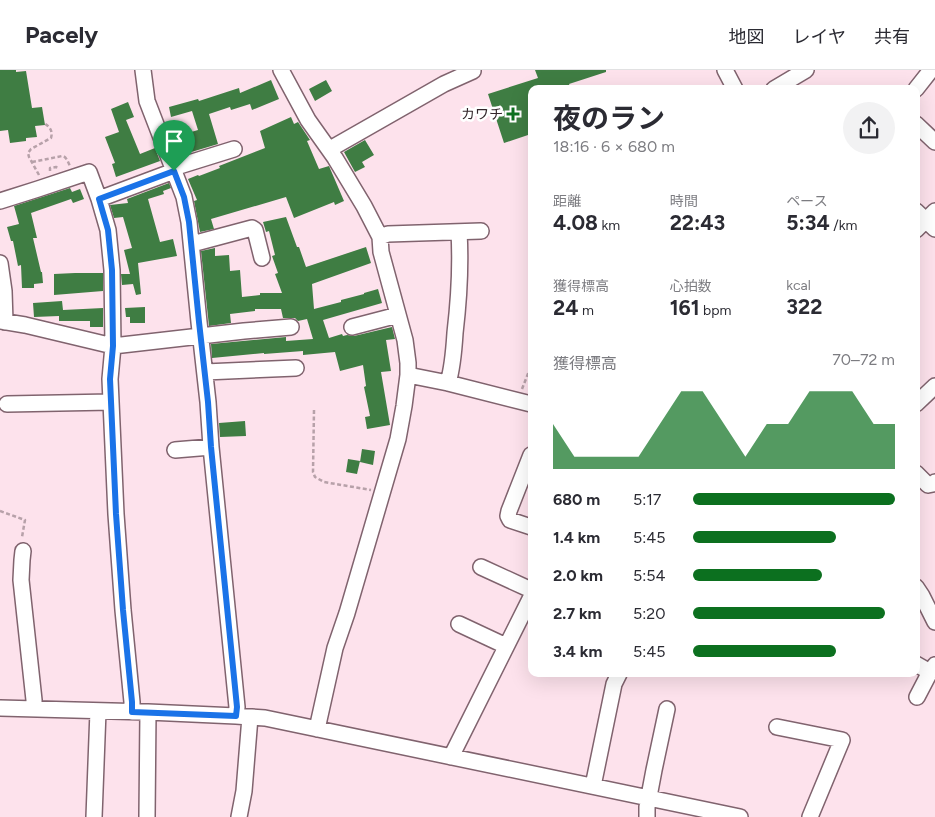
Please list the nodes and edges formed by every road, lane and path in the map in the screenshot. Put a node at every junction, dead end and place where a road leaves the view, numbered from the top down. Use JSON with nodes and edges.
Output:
{"nodes":[{"id":1,"x":143,"y":70,"type":"edge"},
{"id":2,"x":281,"y":70,"type":"edge"},
{"id":3,"x":725,"y":70,"type":"edge"},
{"id":4,"x":931,"y":70,"type":"edge"},
{"id":5,"x":473,"y":71,"type":"edge"},
{"id":6,"x":798,"y":72,"type":"edge"},
{"id":7,"x":733,"y":85,"type":"edge"},
{"id":8,"x":780,"y":85,"type":"edge"},
{"id":9,"x":919,"y":85,"type":"edge"},
{"id":10,"x":44,"y":123,"type":"dead end"},
{"id":11,"x":920,"y":128,"type":"edge"},
{"id":12,"x":935,"y":142,"type":"edge"},
{"id":13,"x":234,"y":149,"type":"dead end"},
{"id":14,"x":330,"y":149,"type":"junction"},
{"id":15,"x":32,"y":162,"type":"junction"},
{"id":16,"x":62,"y":170,"type":"dead end"},
{"id":17,"x":68,"y":170,"type":"dead end"},
{"id":18,"x":173,"y":170,"type":"junction"},
{"id":19,"x":50,"y":176,"type":"dead end"},
{"id":20,"x":42,"y":178,"type":"dead end"},
{"id":21,"x":99,"y":199,"type":"junction"},
{"id":22,"x":0,"y":201,"type":"edge"},
{"id":23,"x":482,"y":231,"type":"dead end"},
{"id":24,"x":459,"y":232,"type":"junction"},
{"id":25,"x":380,"y":236,"type":"junction"},
{"id":26,"x":192,"y":244,"type":"junction"},
{"id":27,"x":262,"y":258,"type":"dead end"},
{"id":28,"x":0,"y":263,"type":"edge"},
{"id":29,"x":398,"y":315,"type":"junction"},
{"id":30,"x":3,"y":322,"type":"edge"},
{"id":31,"x":352,"y":327,"type":"dead end"},
{"id":32,"x":291,"y":328,"type":"dead end"},
{"id":33,"x":201,"y":336,"type":"junction"},
{"id":34,"x":113,"y":346,"type":"junction"},
{"id":35,"x":296,"y":368,"type":"dead end"},
{"id":36,"x":205,"y":372,"type":"junction"},
{"id":37,"x":408,"y":375,"type":"junction"},
{"id":38,"x":528,"y":381,"type":"edge"},
{"id":39,"x":448,"y":383,"type":"junction"},
{"id":40,"x":935,"y":386,"type":"edge"},
{"id":41,"x":920,"y":400,"type":"edge"},
{"id":42,"x":111,"y":402,"type":"junction"},
{"id":43,"x":524,"y":402,"type":"edge"},
{"id":44,"x":7,"y":404,"type":"dead end"},
{"id":45,"x":314,"y":410,"type":"dead end"},
{"id":46,"x":211,"y":447,"type":"junction"},
{"id":47,"x":175,"y":450,"type":"dead end"},
{"id":48,"x":528,"y":463,"type":"edge"},
{"id":49,"x":920,"y":477,"type":"edge"},
{"id":50,"x":935,"y":482,"type":"edge"},
{"id":51,"x":382,"y":492,"type":"junction"},
{"id":52,"x":0,"y":511,"type":"edge"},
{"id":53,"x":528,"y":526,"type":"edge"},
{"id":54,"x":23,"y":551,"type":"joint"},
{"id":55,"x":481,"y":567,"type":"dead end"},
{"id":56,"x":528,"y":589,"type":"edge"},
{"id":57,"x":920,"y":593,"type":"edge"},
{"id":58,"x":528,"y":603,"type":"edge"},
{"id":59,"x":935,"y":622,"type":"edge"},
{"id":60,"x":459,"y":624,"type":"dead end"},
{"id":61,"x":506,"y":646,"type":"junction"},
{"id":62,"x":920,"y":665,"type":"edge"},
{"id":63,"x":932,"y":669,"type":"edge"},
{"id":64,"x":617,"y":677,"type":"edge"},
{"id":65,"x":917,"y":697,"type":"dead end"},
{"id":66,"x":0,"y":708,"type":"edge"},
{"id":67,"x":34,"y":709,"type":"junction"},
{"id":68,"x":667,"y":709,"type":"dead end"},
{"id":69,"x":98,"y":711,"type":"junction"},
{"id":70,"x":132,"y":712,"type":"junction"},
{"id":71,"x":148,"y":712,"type":"junction"},
{"id":72,"x":243,"y":716,"type":"junction"},
{"id":73,"x":777,"y":727,"type":"dead end"},
{"id":74,"x":317,"y":729,"type":"junction"},
{"id":75,"x":451,"y":757,"type":"junction"},
{"id":76,"x":593,"y":786,"type":"junction"},
{"id":77,"x":650,"y":798,"type":"junction"},
{"id":78,"x":94,"y":817,"type":"edge"},
{"id":79,"x":147,"y":817,"type":"edge"},
{"id":80,"x":239,"y":817,"type":"edge"},
{"id":81,"x":647,"y":817,"type":"edge"},
{"id":82,"x":740,"y":817,"type":"edge"},
{"id":83,"x":810,"y":817,"type":"edge"}],
"edges":[{"from":1,"to":18,"type":"street"},
{"from":2,"to":14,"type":"street"},
{"from":3,"to":7,"type":"street"},
{"from":4,"to":9,"type":"street"},
{"from":5,"to":14,"type":"street"},
{"from":6,"to":8,"type":"street"},
{"from":10,"to":15,"type":"path"},
{"from":11,"to":12,"type":"street"},
{"from":13,"to":18,"type":"street"},
{"from":14,"to":25,"type":"street"},
{"from":15,"to":17,"type":"path"},
{"from":15,"to":20,"type":"path"},
{"from":16,"to":19,"type":"path"},
{"from":18,"to":21,"type":"street"},
{"from":18,"to":26,"type":"street"},
{"from":21,"to":22,"type":"street"},
{"from":21,"to":34,"type":"street"},
{"from":23,"to":24,"type":"street"},
{"from":24,"to":25,"type":"street"},
{"from":24,"to":39,"type":"street"},
{"from":25,"to":29,"type":"street"},
{"from":26,"to":27,"type":"street"},
{"from":26,"to":33,"type":"street"},
{"from":28,"to":30,"type":"street"},
{"from":29,"to":31,"type":"street"},
{"from":29,"to":37,"type":"street"},
{"from":30,"to":34,"type":"street"},
{"from":32,"to":33,"type":"street"},
{"from":33,"to":34,"type":"street"},
{"from":33,"to":36,"type":"street"},
{"from":34,"to":42,"type":"street"},
{"from":35,"to":36,"type":"street"},
{"from":36,"to":46,"type":"street"},
{"from":37,"to":39,"type":"street"},
{"from":37,"to":51,"type":"street"},
{"from":38,"to":43,"type":"path"},
{"from":39,"to":43,"type":"street"},
{"from":40,"to":41,"type":"street"},
{"from":42,"to":44,"type":"street"},
{"from":42,"to":70,"type":"street"},
{"from":45,"to":51,"type":"path"},
{"from":46,"to":47,"type":"street"},
{"from":46,"to":72,"type":"street"},
{"from":48,"to":53,"type":"street"},
{"from":49,"to":50,"type":"street"},
{"from":51,"to":74,"type":"street"},
{"from":52,"to":54,"type":"path"},
{"from":54,"to":67,"type":"street"},
{"from":55,"to":56,"type":"street"},
{"from":57,"to":59,"type":"street"},
{"from":58,"to":61,"type":"street"},
{"from":60,"to":61,"type":"street"},
{"from":61,"to":75,"type":"street"},
{"from":62,"to":63,"type":"street"},
{"from":63,"to":65,"type":"street"},
{"from":64,"to":76,"type":"street"},
{"from":66,"to":67,"type":"street"},
{"from":67,"to":69,"type":"street"},
{"from":68,"to":77,"type":"street"},
{"from":69,"to":70,"type":"street"},
{"from":69,"to":78,"type":"street"},
{"from":70,"to":71,"type":"street"},
{"from":71,"to":72,"type":"street"},
{"from":71,"to":79,"type":"street"},
{"from":72,"to":74,"type":"street"},
{"from":72,"to":80,"type":"street"},
{"from":73,"to":83,"type":"street"},
{"from":74,"to":75,"type":"street"},
{"from":75,"to":76,"type":"street"},
{"from":76,"to":77,"type":"street"},
{"from":77,"to":81,"type":"street"},
{"from":77,"to":82,"type":"street"}]}
